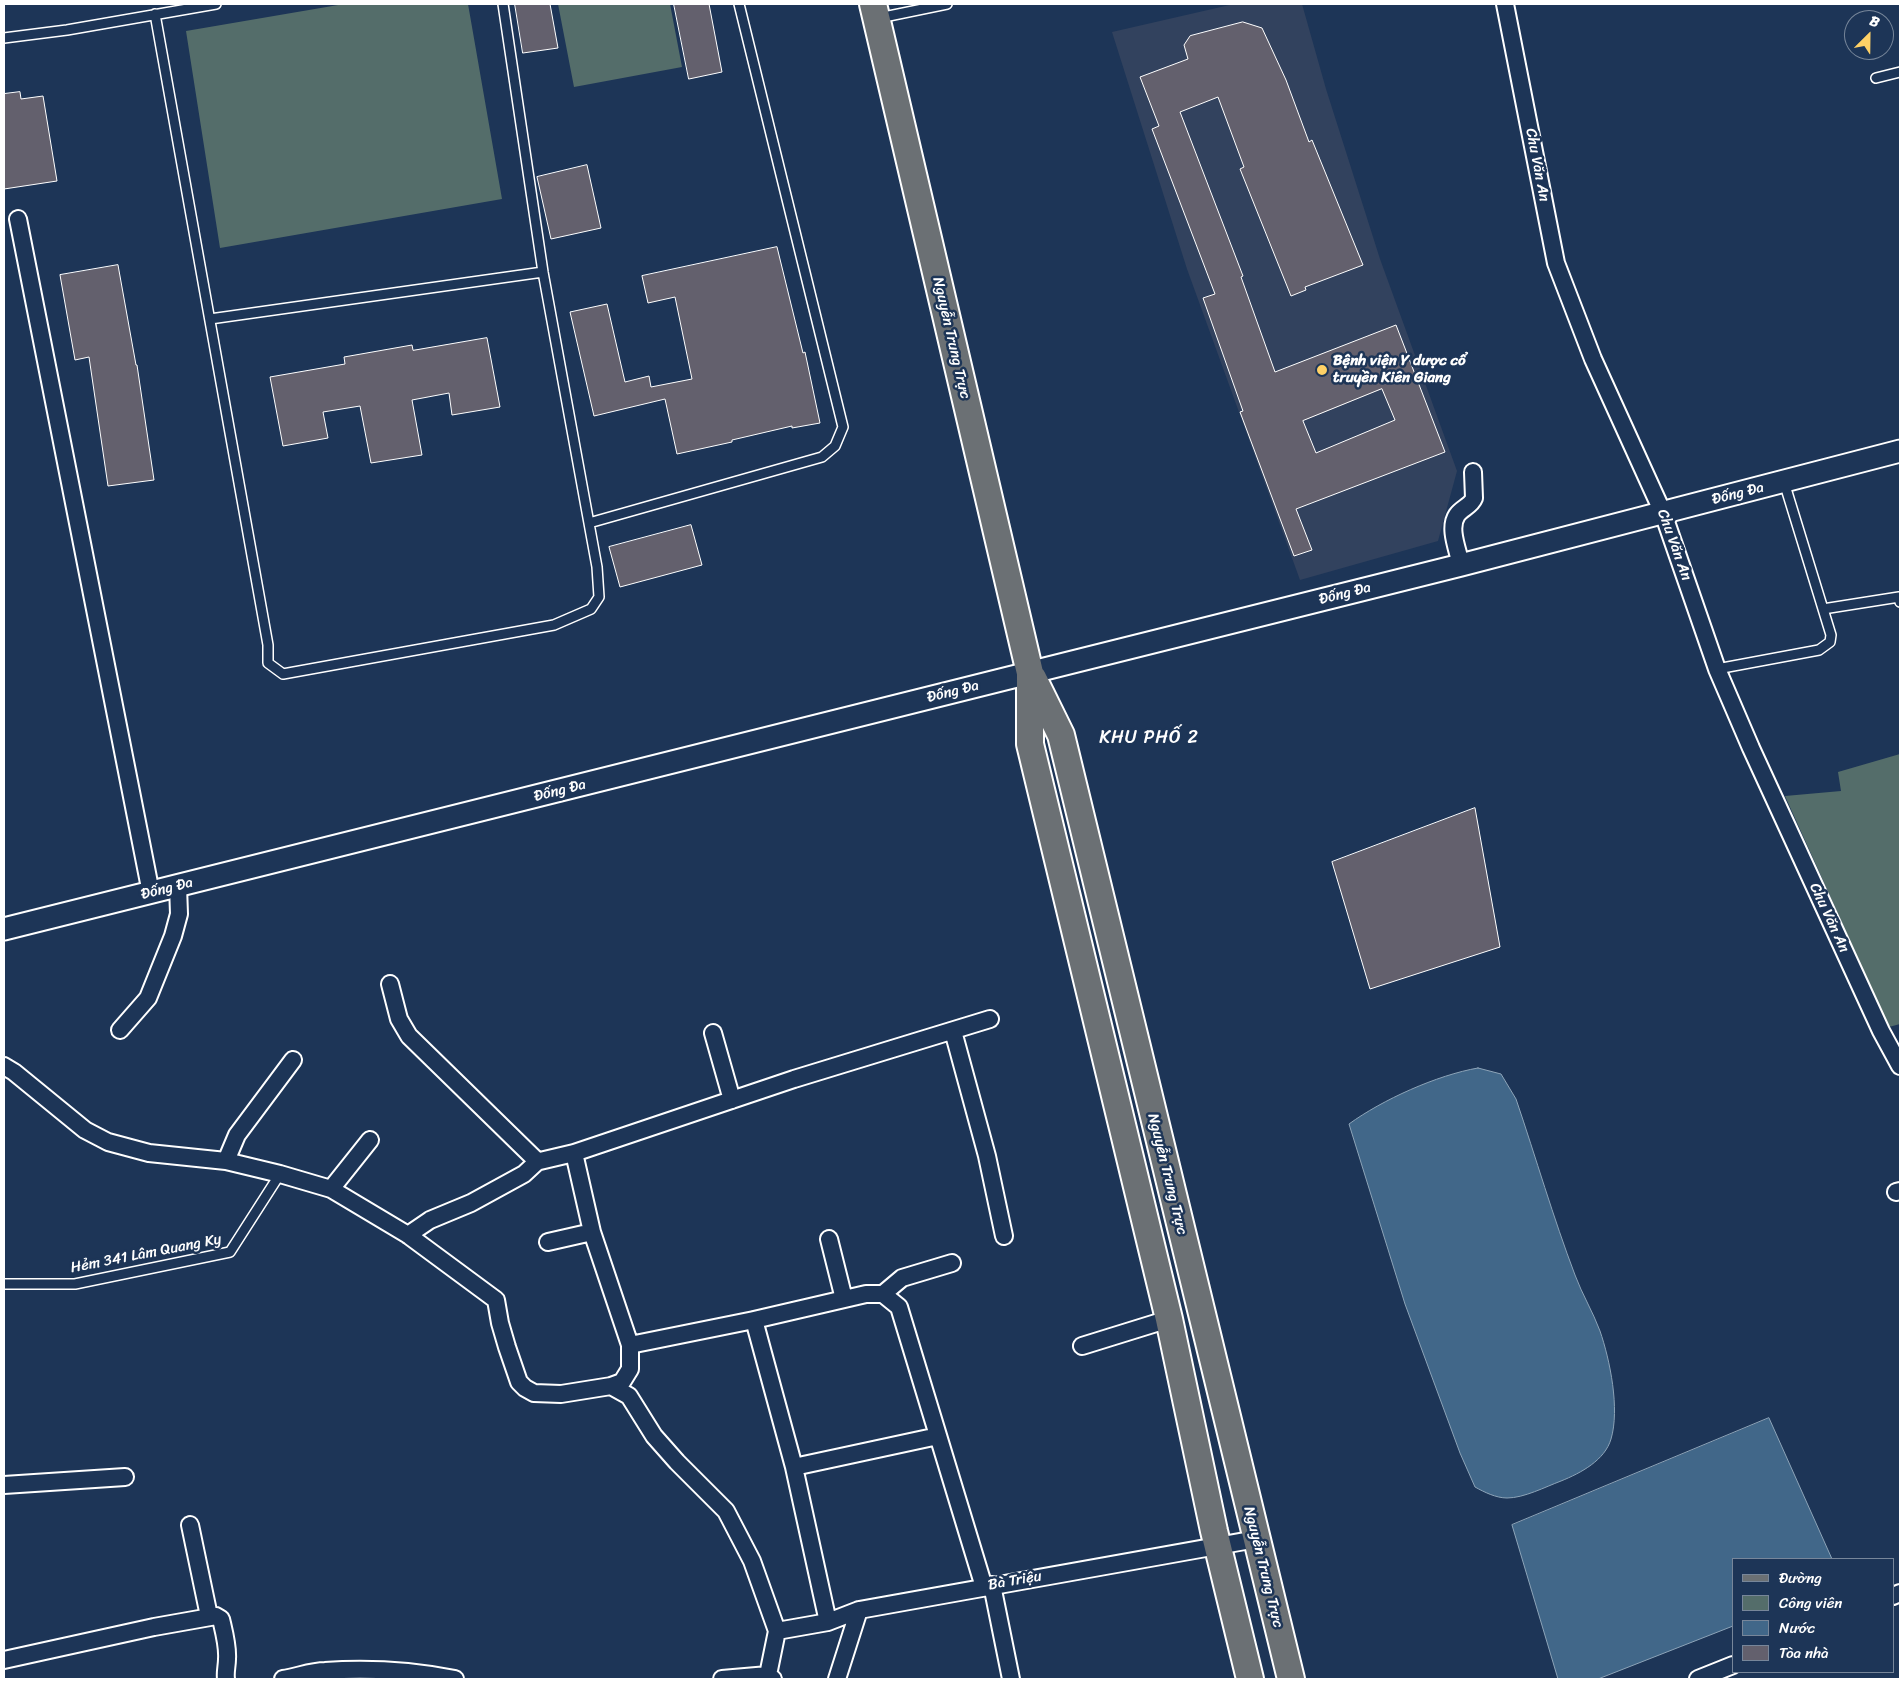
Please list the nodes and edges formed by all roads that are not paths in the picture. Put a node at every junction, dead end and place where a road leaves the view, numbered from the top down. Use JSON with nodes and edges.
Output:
{"nodes":[{"id":1,"x":216,"y":4,"type":"edge"},
{"id":2,"x":503,"y":4,"type":"edge"},
{"id":3,"x":739,"y":4,"type":"edge"},
{"id":4,"x":947,"y":4,"type":"edge"},
{"id":5,"x":1505,"y":4,"type":"edge"},
{"id":6,"x":875,"y":11,"type":"edge"},
{"id":7,"x":155,"y":14,"type":"junction"},
{"id":8,"x":4,"y":38,"type":"edge"},
{"id":9,"x":1900,"y":72,"type":"edge"},
{"id":10,"x":1876,"y":78,"type":"dead end"},
{"id":11,"x":18,"y":220,"type":"dead end"},
{"id":12,"x":543,"y":272,"type":"junction"},
{"id":13,"x":210,"y":319,"type":"junction"},
{"id":14,"x":1900,"y":451,"type":"edge"},
{"id":15,"x":1473,"y":472,"type":"dead end"},
{"id":16,"x":1784,"y":482,"type":"junction"},
{"id":17,"x":1663,"y":513,"type":"junction"},
{"id":18,"x":588,"y":523,"type":"junction"},
{"id":19,"x":1461,"y":565,"type":"junction"},
{"id":20,"x":1900,"y":602,"type":"edge"},
{"id":21,"x":1822,"y":609,"type":"junction"},
{"id":22,"x":1717,"y":669,"type":"junction"},
{"id":23,"x":1030,"y":673,"type":"junction"},
{"id":24,"x":178,"y":886,"type":"junction"},
{"id":25,"x":151,"y":893,"type":"junction"},
{"id":26,"x":4,"y":929,"type":"edge"},
{"id":27,"x":390,"y":984,"type":"dead end"},
{"id":28,"x":990,"y":1020,"type":"dead end"},
{"id":29,"x":120,"y":1030,"type":"dead end"},
{"id":30,"x":953,"y":1031,"type":"junction"},
{"id":31,"x":713,"y":1032,"type":"dead end"},
{"id":32,"x":292,"y":1060,"type":"dead end"},
{"id":33,"x":4,"y":1066,"type":"edge"},
{"id":34,"x":1900,"y":1066,"type":"edge"},
{"id":35,"x":732,"y":1100,"type":"junction"},
{"id":36,"x":370,"y":1140,"type":"dead end"},
{"id":37,"x":574,"y":1153,"type":"junction"},
{"id":38,"x":226,"y":1161,"type":"junction"},
{"id":39,"x":538,"y":1161,"type":"junction"},
{"id":40,"x":280,"y":1174,"type":"junction"},
{"id":41,"x":331,"y":1189,"type":"junction"},
{"id":42,"x":592,"y":1232,"type":"junction"},
{"id":43,"x":408,"y":1235,"type":"junction"},
{"id":44,"x":1004,"y":1236,"type":"dead end"},
{"id":45,"x":829,"y":1239,"type":"dead end"},
{"id":46,"x":548,"y":1242,"type":"dead end"},
{"id":47,"x":952,"y":1263,"type":"dead end"},
{"id":48,"x":4,"y":1284,"type":"edge"},
{"id":49,"x":883,"y":1294,"type":"junction"},
{"id":50,"x":844,"y":1299,"type":"junction"},
{"id":51,"x":1170,"y":1319,"type":"junction"},
{"id":52,"x":754,"y":1320,"type":"junction"},
{"id":53,"x":630,"y":1345,"type":"junction"},
{"id":54,"x":1082,"y":1346,"type":"dead end"},
{"id":55,"x":611,"y":1386,"type":"junction"},
{"id":56,"x":938,"y":1436,"type":"junction"},
{"id":57,"x":794,"y":1467,"type":"junction"},
{"id":58,"x":125,"y":1477,"type":"dead end"},
{"id":59,"x":4,"y":1485,"type":"edge"},
{"id":60,"x":190,"y":1525,"type":"dead end"},
{"id":61,"x":1256,"y":1539,"type":"junction"},
{"id":62,"x":1218,"y":1547,"type":"junction"},
{"id":63,"x":988,"y":1586,"type":"junction"},
{"id":64,"x":859,"y":1610,"type":"junction"},
{"id":65,"x":209,"y":1616,"type":"junction"},
{"id":66,"x":828,"y":1622,"type":"junction"},
{"id":67,"x":777,"y":1631,"type":"junction"},
{"id":68,"x":4,"y":1660,"type":"edge"},
{"id":69,"x":1732,"y":1665,"type":"edge"},
{"id":70,"x":771,"y":1677,"type":"edge"},
{"id":71,"x":226,"y":1679,"type":"edge"},
{"id":72,"x":283,"y":1679,"type":"edge"},
{"id":73,"x":456,"y":1679,"type":"edge"},
{"id":74,"x":722,"y":1679,"type":"edge"},
{"id":75,"x":836,"y":1679,"type":"edge"},
{"id":76,"x":1011,"y":1679,"type":"edge"},
{"id":77,"x":1250,"y":1679,"type":"edge"},
{"id":78,"x":1291,"y":1679,"type":"edge"},
{"id":79,"x":1698,"y":1679,"type":"edge"}],
"edges":[{"from":1,"to":7,"type":"lane"},
{"from":2,"to":12,"type":"lane"},
{"from":3,"to":18,"type":"lane"},
{"from":4,"to":6,"type":"lane"},
{"from":5,"to":17,"type":"street","name":"Chu Văn An"},
{"from":6,"to":23,"type":"main road","name":"Nguyễn Trung Trực"},
{"from":7,"to":8,"type":"lane"},
{"from":7,"to":13,"type":"lane"},
{"from":9,"to":10,"type":"lane"},
{"from":11,"to":25,"type":"street"},
{"from":12,"to":13,"type":"lane"},
{"from":12,"to":18,"type":"lane"},
{"from":13,"to":18,"type":"lane"},
{"from":14,"to":16,"type":"street","name":"Đống Đa"},
{"from":15,"to":19,"type":"street"},
{"from":16,"to":17,"type":"street","name":"Đống Đa"},
{"from":16,"to":21,"type":"lane"},
{"from":17,"to":19,"type":"street","name":"Đống Đa"},
{"from":17,"to":22,"type":"street","name":"Chu Văn An"},
{"from":19,"to":23,"type":"street","name":"Đống Đa"},
{"from":20,"to":21,"type":"lane"},
{"from":21,"to":22,"type":"lane"},
{"from":22,"to":34,"type":"street","name":"Chu Văn An"},
{"from":23,"to":24,"type":"street","name":"Đống Đa"},
{"from":23,"to":51,"type":"main road","name":"Nguyễn Trung Trực"},
{"from":23,"to":61,"type":"main road","name":"Nguyễn Trung Trực"},
{"from":24,"to":25,"type":"street","name":"Đống Đa"},
{"from":24,"to":29,"type":"street"},
{"from":25,"to":26,"type":"street","name":"Đống Đa"},
{"from":27,"to":39,"type":"street"},
{"from":28,"to":30,"type":"street"},
{"from":30,"to":35,"type":"street"},
{"from":30,"to":44,"type":"street"},
{"from":31,"to":35,"type":"street"},
{"from":32,"to":38,"type":"street"},
{"from":33,"to":38,"type":"street"},
{"from":35,"to":37,"type":"street"},
{"from":36,"to":41,"type":"street"},
{"from":37,"to":39,"type":"street"},
{"from":37,"to":42,"type":"street"},
{"from":38,"to":40,"type":"street"},
{"from":39,"to":43,"type":"street"},
{"from":40,"to":41,"type":"street"},
{"from":40,"to":48,"type":"lane","name":"Hẻm 341 Lâm Quang Ky"},
{"from":41,"to":43,"type":"street"},
{"from":42,"to":46,"type":"street"},
{"from":42,"to":53,"type":"street"},
{"from":43,"to":55,"type":"street"},
{"from":45,"to":50,"type":"street"},
{"from":47,"to":49,"type":"street"},
{"from":49,"to":50,"type":"street"},
{"from":49,"to":56,"type":"street"},
{"from":50,"to":52,"type":"street"},
{"from":51,"to":54,"type":"street"},
{"from":51,"to":62,"type":"main road","name":"Nguyễn Trung Trực"},
{"from":52,"to":53,"type":"street"},
{"from":52,"to":57,"type":"street"},
{"from":53,"to":55,"type":"street"},
{"from":55,"to":67,"type":"street"},
{"from":56,"to":57,"type":"street"},
{"from":56,"to":63,"type":"street"},
{"from":57,"to":66,"type":"street"},
{"from":58,"to":59,"type":"street"},
{"from":60,"to":65,"type":"street"},
{"from":61,"to":62,"type":"street","name":"Bà Triệu"},
{"from":61,"to":78,"type":"main road","name":"Nguyễn Trung Trực"},
{"from":62,"to":63,"type":"street","name":"Bà Triệu"},
{"from":62,"to":77,"type":"main road","name":"Nguyễn Trung Trực"},
{"from":63,"to":64,"type":"street","name":"Bà Triệu"},
{"from":63,"to":76,"type":"street"},
{"from":64,"to":66,"type":"street","name":"Bà Triệu"},
{"from":64,"to":75,"type":"street"},
{"from":65,"to":68,"type":"street"},
{"from":65,"to":71,"type":"street"},
{"from":66,"to":67,"type":"street","name":"Bà Triệu"},
{"from":67,"to":70,"type":"street"},
{"from":69,"to":79,"type":"street"},
{"from":70,"to":74,"type":"street"},
{"from":72,"to":73,"type":"street"}]}
